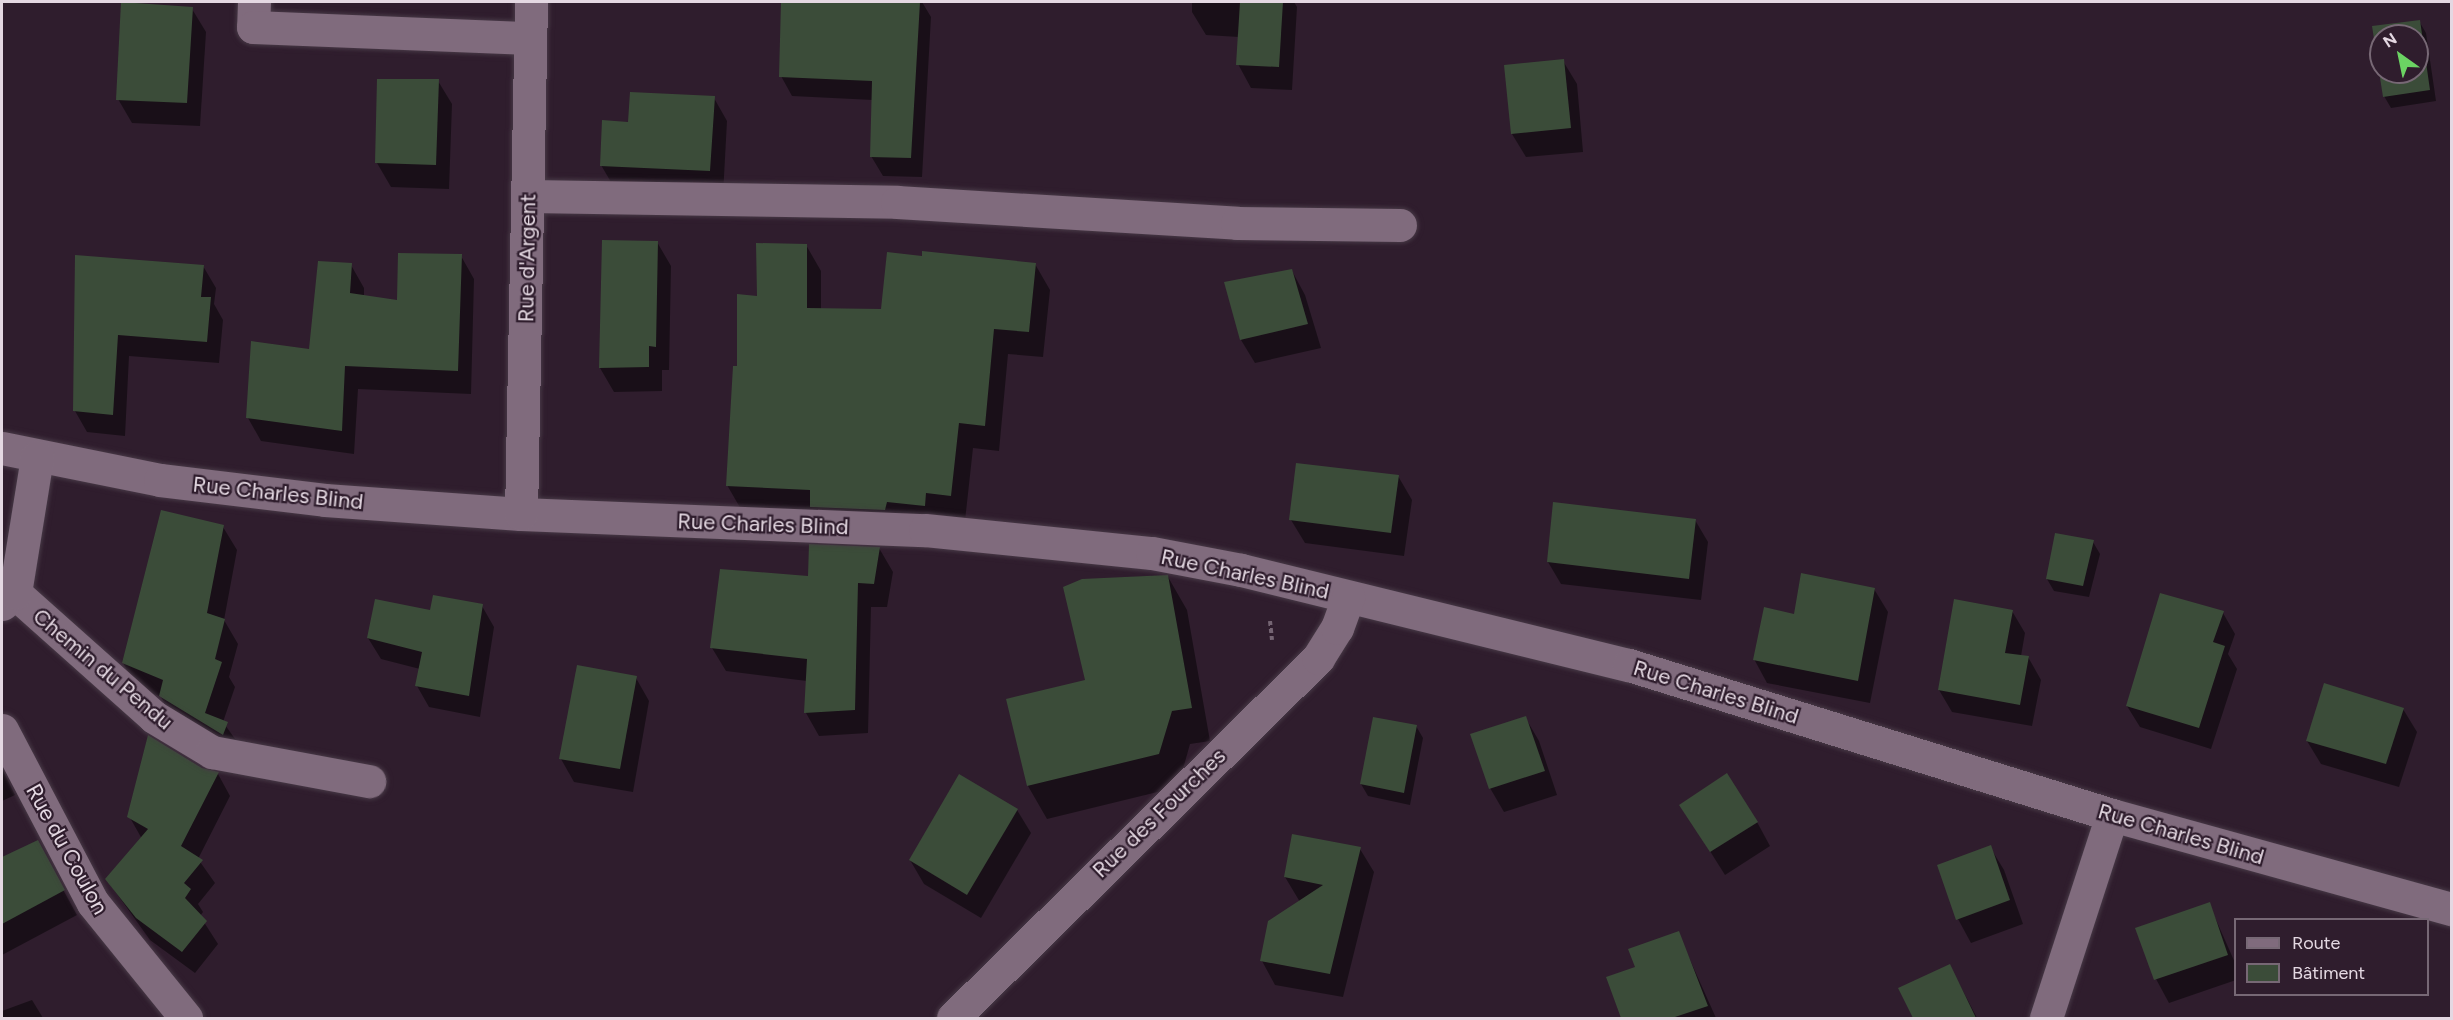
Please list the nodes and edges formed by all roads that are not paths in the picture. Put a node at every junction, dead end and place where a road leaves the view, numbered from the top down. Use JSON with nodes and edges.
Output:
{"nodes":[{"id":1,"x":254,"y":2,"type":"edge"},
{"id":2,"x":531,"y":2,"type":"edge"},
{"id":3,"x":530,"y":38,"type":"junction"},
{"id":4,"x":529,"y":196,"type":"junction"},
{"id":5,"x":1400,"y":225,"type":"dead end"},
{"id":6,"x":2,"y":447,"type":"edge"},
{"id":7,"x":37,"y":457,"type":"junction"},
{"id":8,"x":521,"y":514,"type":"junction"},
{"id":9,"x":1348,"y":597,"type":"junction"},
{"id":10,"x":8,"y":599,"type":"edge"},
{"id":11,"x":2,"y":730,"type":"edge"},
{"id":12,"x":369,"y":781,"type":"dead end"},
{"id":13,"x":2112,"y":815,"type":"junction"},
{"id":14,"x":2451,"y":909,"type":"edge"},
{"id":15,"x":186,"y":1018,"type":"edge"},
{"id":16,"x":953,"y":1018,"type":"edge"},
{"id":17,"x":2046,"y":1018,"type":"edge"}],
"edges":[{"from":1,"to":3,"type":"street"},
{"from":2,"to":3,"type":"street","name":"Rue d'Argent"},
{"from":3,"to":4,"type":"street","name":"Rue d'Argent"},
{"from":4,"to":5,"type":"street"},
{"from":4,"to":8,"type":"street","name":"Rue d'Argent"},
{"from":6,"to":7,"type":"street","name":"Rue Charles Blind"},
{"from":7,"to":8,"type":"street","name":"Rue Charles Blind"},
{"from":7,"to":10,"type":"street"},
{"from":8,"to":9,"type":"street","name":"Rue Charles Blind"},
{"from":9,"to":13,"type":"street","name":"Rue Charles Blind"},
{"from":9,"to":16,"type":"street","name":"Rue des Fourches"},
{"from":10,"to":12,"type":"street","name":"Chemin du Pendu"},
{"from":11,"to":15,"type":"street","name":"Rue du Coulon"},
{"from":13,"to":14,"type":"street","name":"Rue Charles Blind"},
{"from":13,"to":17,"type":"street"}]}
